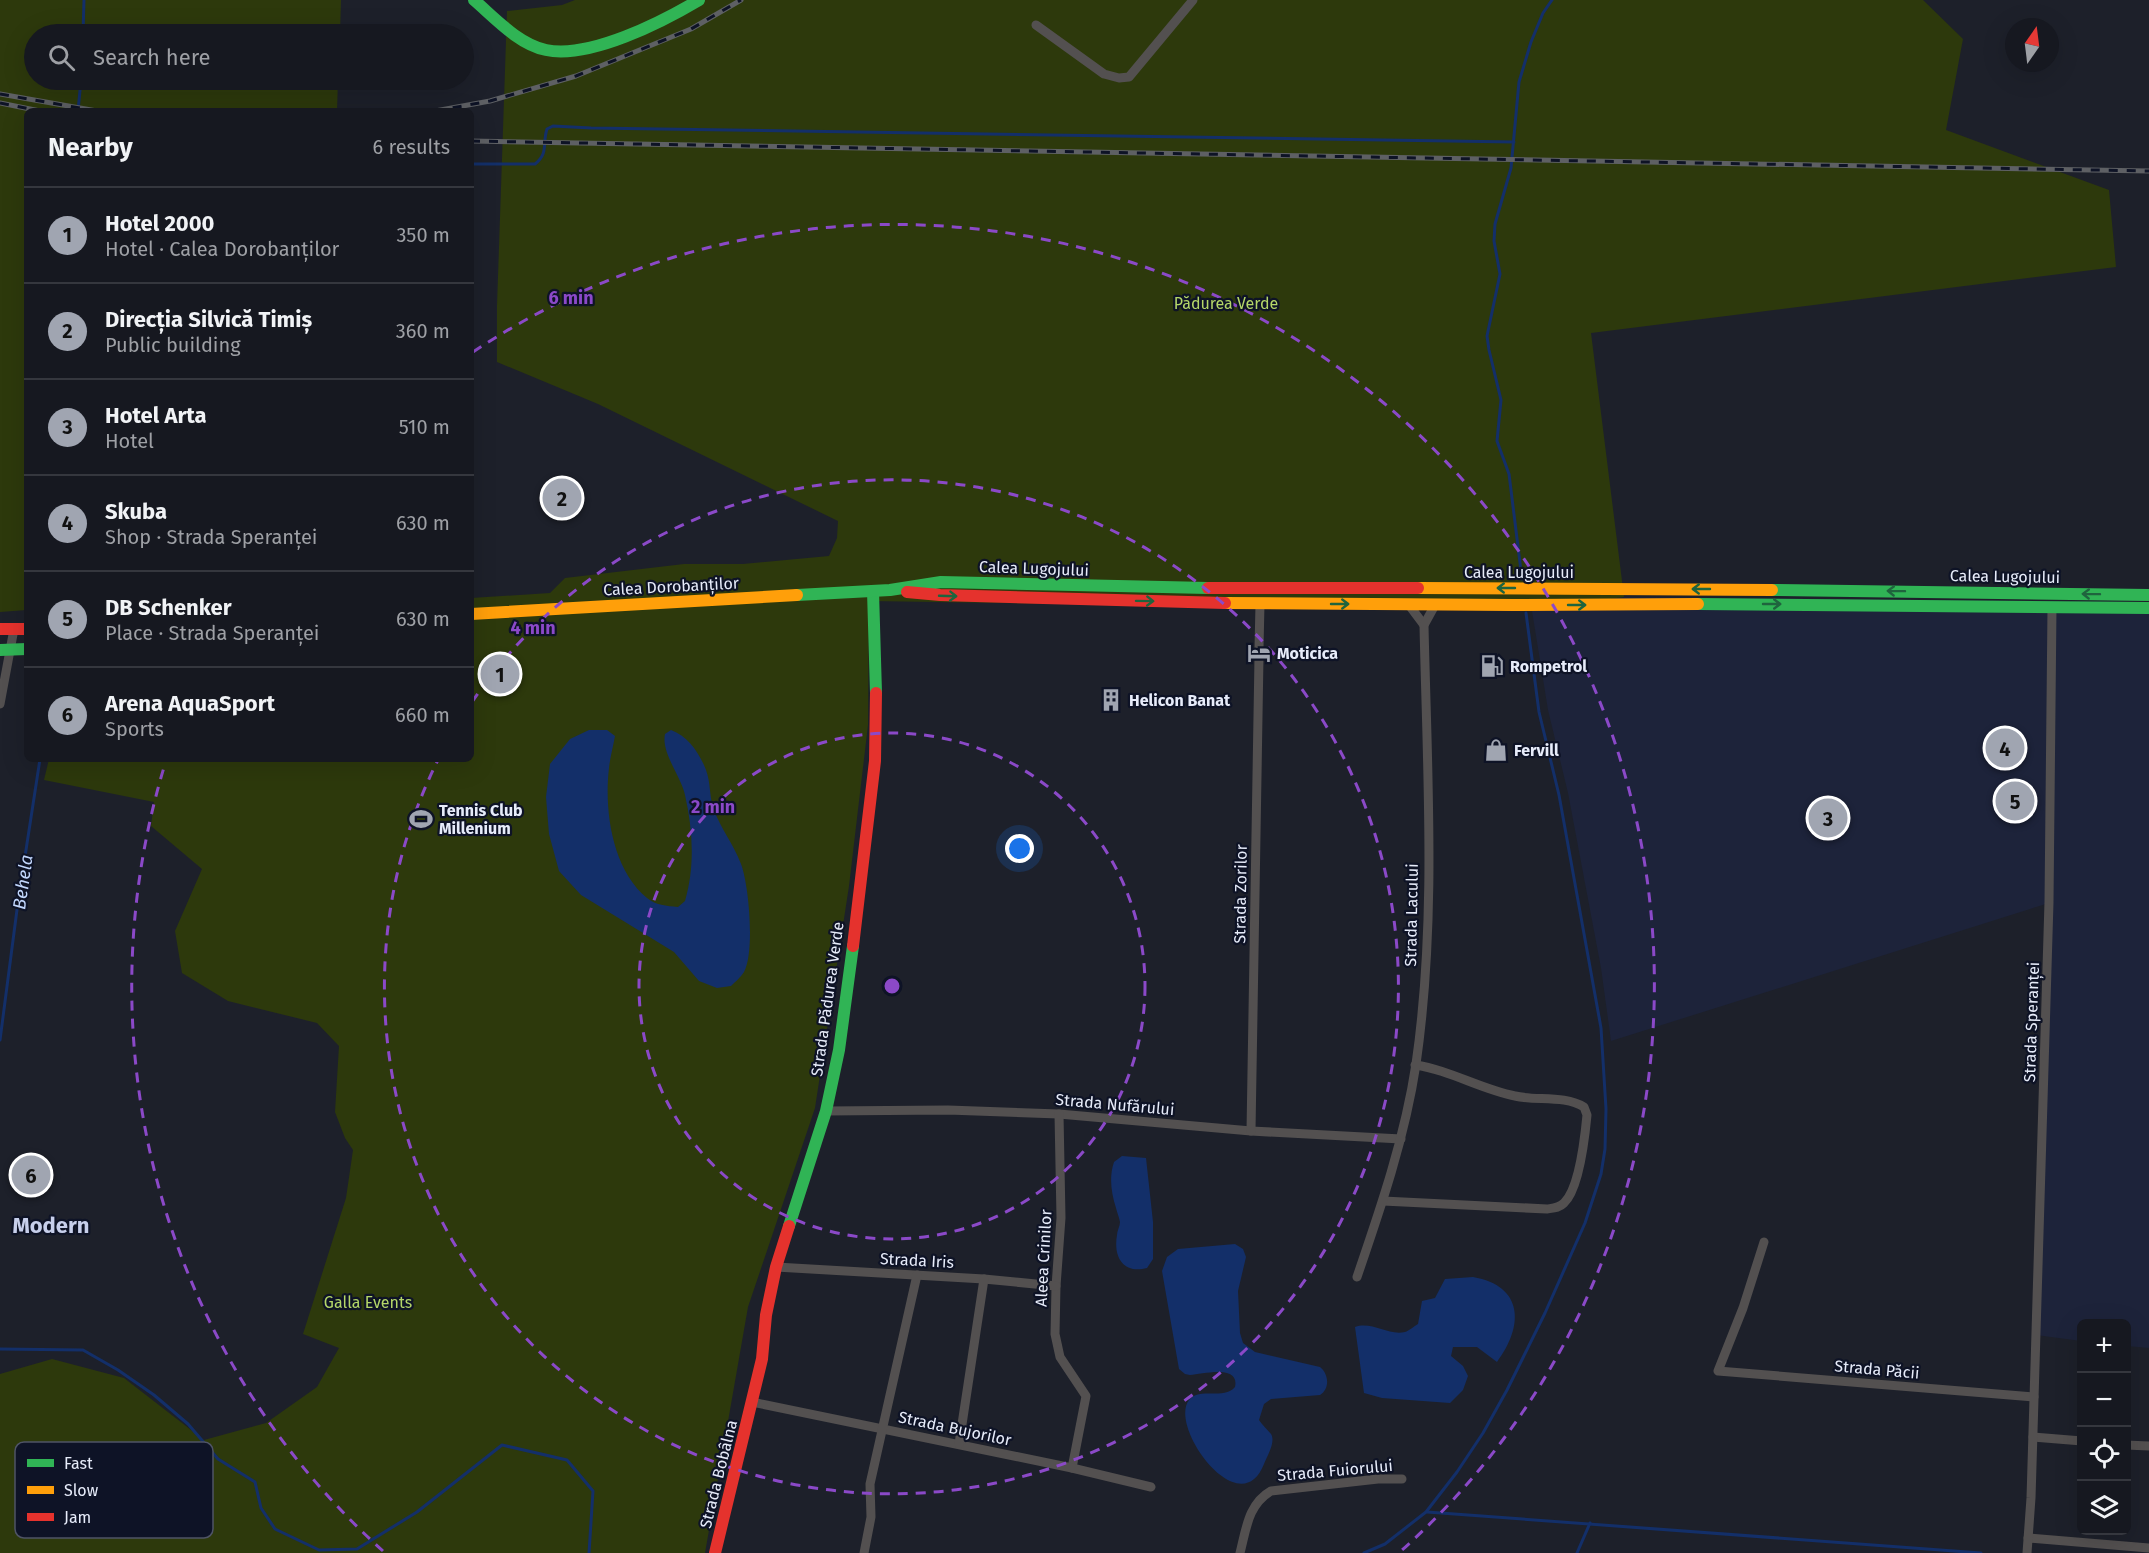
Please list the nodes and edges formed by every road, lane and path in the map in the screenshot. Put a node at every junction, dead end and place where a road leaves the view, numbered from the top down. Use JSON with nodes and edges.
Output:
{"nodes":[{"id":1,"x":474,"y":0,"type":"edge"},
{"id":2,"x":699,"y":0,"type":"edge"},
{"id":3,"x":1193,"y":0,"type":"edge"},
{"id":4,"x":1036,"y":25,"type":"dead end"},
{"id":5,"x":890,"y":590,"type":"junction"},
{"id":6,"x":873,"y":591,"type":"junction"},
{"id":7,"x":2149,"y":595,"type":"edge"},
{"id":8,"x":1260,"y":604,"type":"junction"},
{"id":9,"x":1409,"y":605,"type":"junction"},
{"id":10,"x":1435,"y":605,"type":"junction"},
{"id":11,"x":2052,"y":607,"type":"junction"},
{"id":12,"x":2149,"y":608,"type":"edge"},
{"id":13,"x":474,"y":614,"type":"edge"},
{"id":14,"x":1424,"y":625,"type":"junction"},
{"id":15,"x":0,"y":629,"type":"edge"},
{"id":16,"x":21,"y":629,"type":"edge"},
{"id":17,"x":24,"y":649,"type":"edge"},
{"id":18,"x":5,"y":650,"type":"edge"},
{"id":19,"x":0,"y":704,"type":"edge"},
{"id":20,"x":1415,"y":1065,"type":"junction"},
{"id":21,"x":826,"y":1112,"type":"junction"},
{"id":22,"x":1059,"y":1114,"type":"junction"},
{"id":23,"x":1251,"y":1131,"type":"junction"},
{"id":24,"x":1401,"y":1139,"type":"junction"},
{"id":25,"x":1383,"y":1201,"type":"junction"},
{"id":26,"x":1764,"y":1242,"type":"dead end"},
{"id":27,"x":776,"y":1267,"type":"junction"},
{"id":28,"x":917,"y":1275,"type":"junction"},
{"id":29,"x":1357,"y":1277,"type":"dead end"},
{"id":30,"x":984,"y":1279,"type":"junction"},
{"id":31,"x":1056,"y":1286,"type":"junction"},
{"id":32,"x":2034,"y":1397,"type":"junction"},
{"id":33,"x":752,"y":1402,"type":"junction"},
{"id":34,"x":882,"y":1428,"type":"junction"},
{"id":35,"x":2032,"y":1437,"type":"junction"},
{"id":36,"x":2077,"y":1441,"type":"edge"},
{"id":37,"x":959,"y":1444,"type":"junction"},
{"id":38,"x":2131,"y":1445,"type":"edge"},
{"id":39,"x":2149,"y":1446,"type":"edge"},
{"id":40,"x":1072,"y":1468,"type":"junction"},
{"id":41,"x":1402,"y":1479,"type":"dead end"},
{"id":42,"x":1151,"y":1487,"type":"dead end"},
{"id":43,"x":2028,"y":1538,"type":"junction"},
{"id":44,"x":2149,"y":1548,"type":"edge"},
{"id":45,"x":1240,"y":1551,"type":"edge"},
{"id":46,"x":715,"y":1553,"type":"edge"},
{"id":47,"x":864,"y":1553,"type":"edge"},
{"id":48,"x":2027,"y":1553,"type":"edge"}],
"edges":[{"from":1,"to":2,"type":"main road"},
{"from":3,"to":4,"type":"street"},
{"from":5,"to":6,"type":"main road","name":"Calea Lugojului"},
{"from":7,"to":5,"type":"main road","name":"Calea Lugojului","one_way":true},
{"from":5,"to":8,"type":"main road","name":"Calea Lugojului","one_way":true},
{"from":6,"to":13,"type":"main road","name":"Calea Dorobanților"},
{"from":6,"to":21,"type":"main road","name":"Strada Pădurea Verde"},
{"from":8,"to":9,"type":"main road","name":"Calea Lugojului","one_way":true},
{"from":8,"to":23,"type":"street","name":"Strada Zorilor"},
{"from":9,"to":10,"type":"main road","name":"Calea Lugojului"},
{"from":9,"to":14,"type":"street"},
{"from":10,"to":11,"type":"main road","name":"Calea Lugojului","one_way":true},
{"from":10,"to":14,"type":"street","name":"Strada Lacului"},
{"from":11,"to":12,"type":"main road","name":"Calea Lugojului"},
{"from":11,"to":32,"type":"street","name":"Strada Speranței"},
{"from":14,"to":20,"type":"street","name":"Strada Lacului"},
{"from":15,"to":16,"type":"main road"},
{"from":16,"to":18,"type":"street"},
{"from":17,"to":18,"type":"main road"},
{"from":18,"to":19,"type":"street"},
{"from":20,"to":24,"type":"street","name":"Strada Lacului"},
{"from":20,"to":25,"type":"street"},
{"from":21,"to":22,"type":"street","name":"Strada Nufărului"},
{"from":21,"to":27,"type":"main road","name":"Strada Pădurea Verde"},
{"from":22,"to":23,"type":"street","name":"Strada Nufărului"},
{"from":22,"to":31,"type":"street","name":"Aleea Crinilor"},
{"from":23,"to":24,"type":"street","name":"Strada Nufărului"},
{"from":24,"to":25,"type":"street","name":"Strada Lacului"},
{"from":25,"to":29,"type":"street","name":"Strada Lacului"},
{"from":26,"to":32,"type":"street","name":"Strada Păcii"},
{"from":27,"to":28,"type":"street","name":"Strada Iris"},
{"from":27,"to":33,"type":"main road","name":"Strada Pădurea Verde"},
{"from":28,"to":30,"type":"street","name":"Strada Iris"},
{"from":28,"to":34,"type":"street"},
{"from":30,"to":31,"type":"street","name":"Strada Iris"},
{"from":30,"to":37,"type":"street"},
{"from":31,"to":40,"type":"street","name":"Aleea Crinilor"},
{"from":32,"to":35,"type":"street","name":"Strada Speranței"},
{"from":33,"to":34,"type":"street","name":"Strada Bujorilor"},
{"from":33,"to":46,"type":"main road","name":"Strada Bobâlna"},
{"from":34,"to":37,"type":"street","name":"Strada Bujorilor"},
{"from":34,"to":47,"type":"street"},
{"from":35,"to":36,"type":"street"},
{"from":35,"to":43,"type":"street","name":"Strada Speranței"},
{"from":37,"to":40,"type":"street","name":"Strada Bujorilor"},
{"from":38,"to":39,"type":"street"},
{"from":40,"to":42,"type":"street","name":"Strada Bujorilor"},
{"from":41,"to":45,"type":"street","name":"Strada Fuiorului"},
{"from":43,"to":44,"type":"street"},
{"from":43,"to":48,"type":"street","name":"Strada Speranței"}]}
